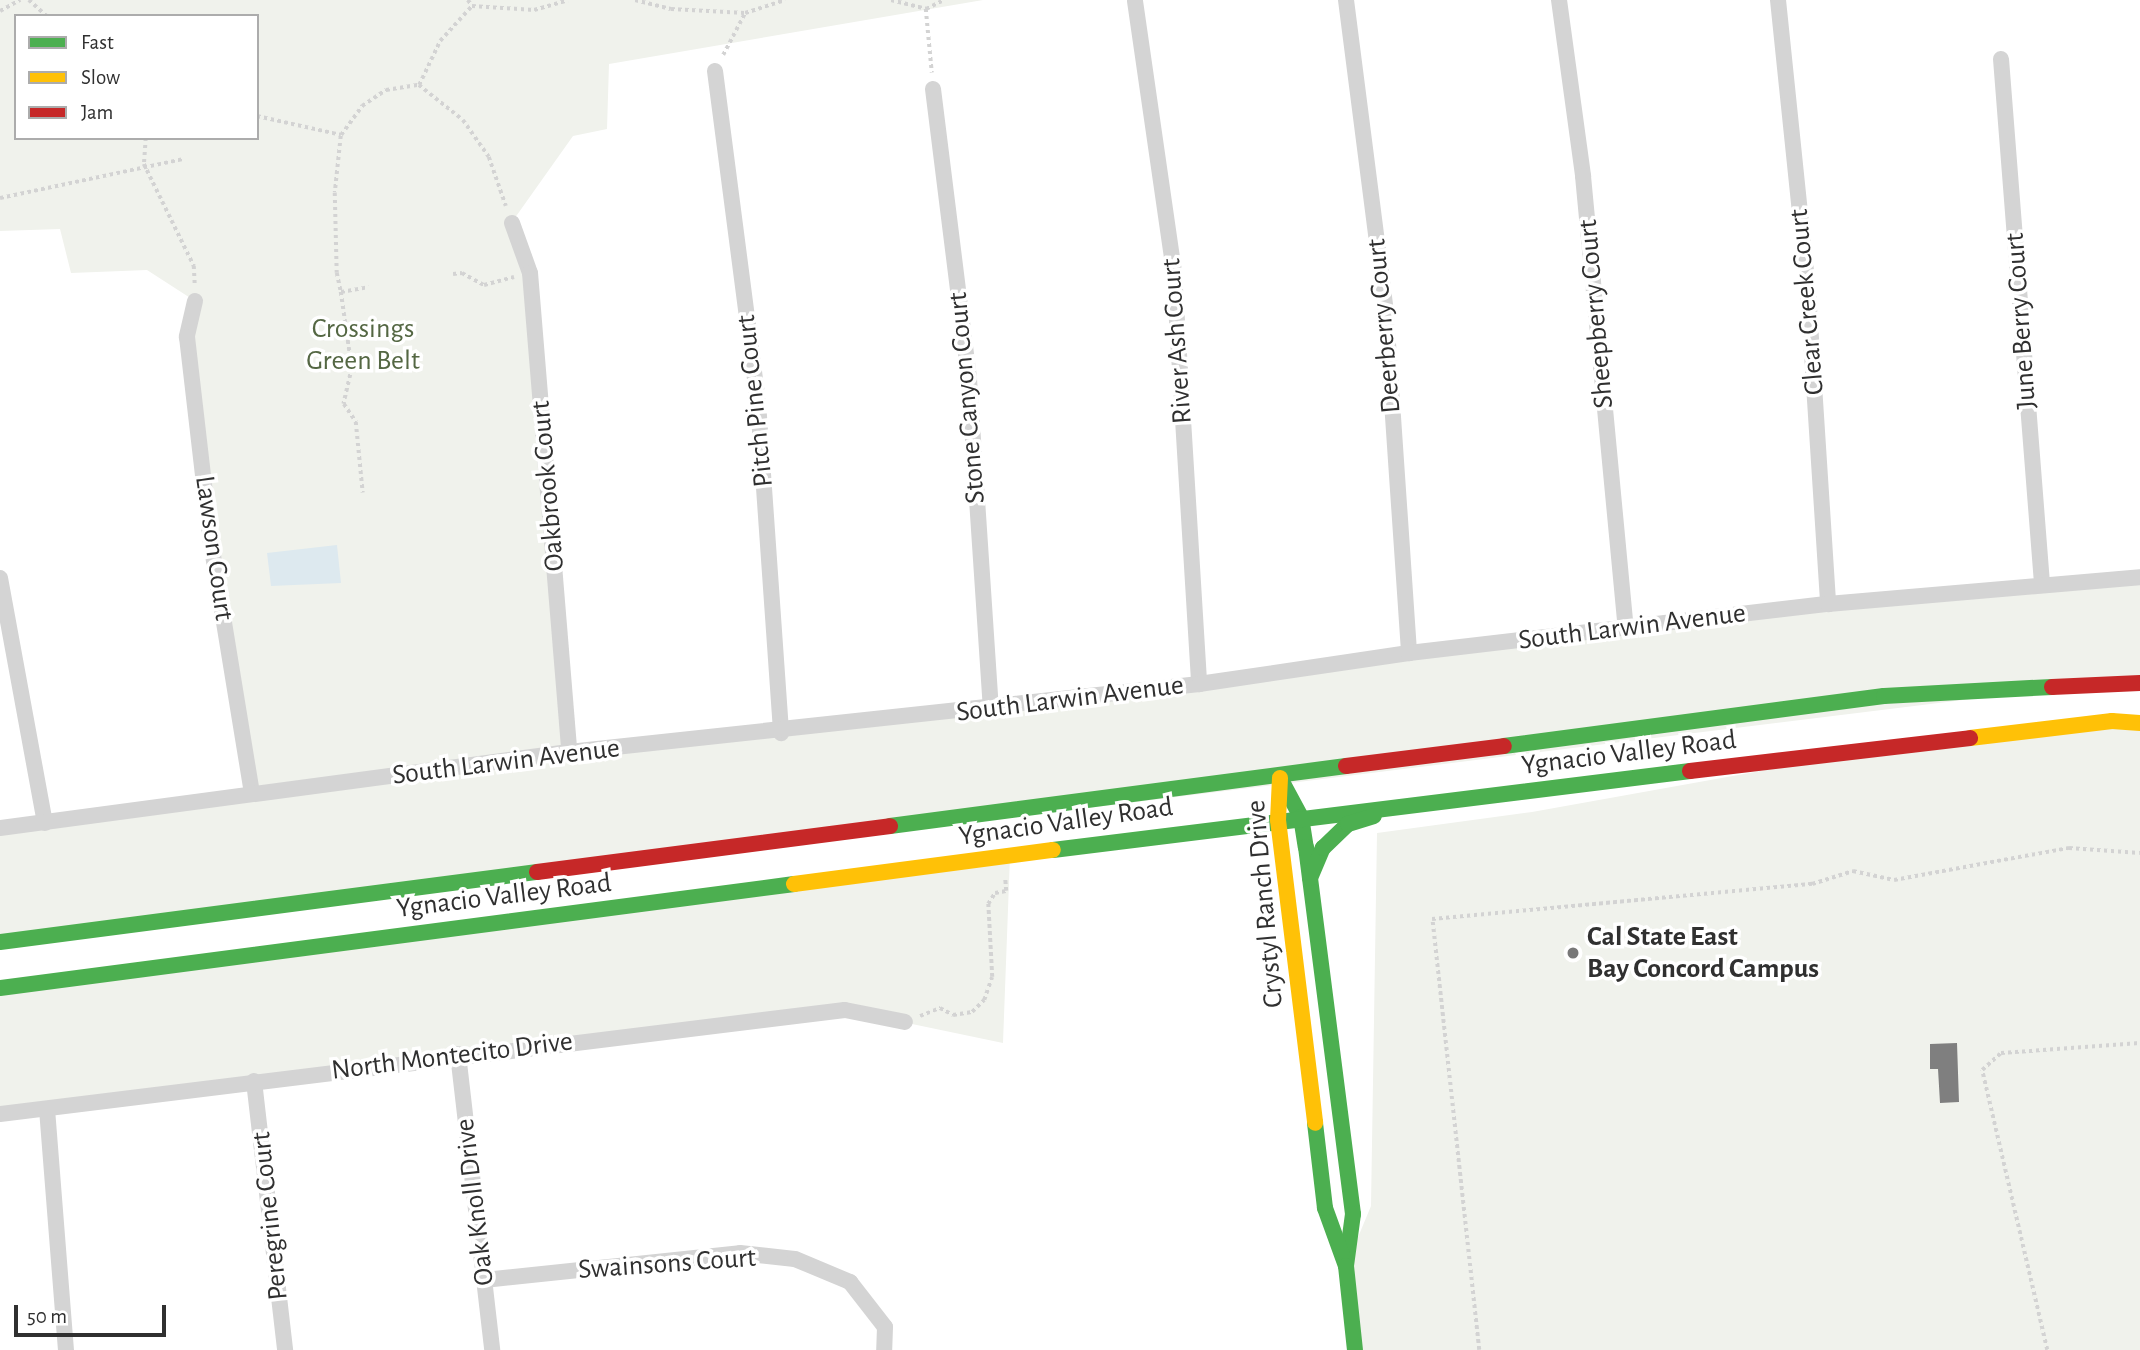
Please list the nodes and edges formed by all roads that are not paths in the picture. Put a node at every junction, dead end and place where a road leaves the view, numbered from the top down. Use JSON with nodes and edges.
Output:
{"nodes":[{"id":1,"x":1346,"y":0,"type":"edge"},
{"id":2,"x":1559,"y":0,"type":"edge"},
{"id":3,"x":1779,"y":0,"type":"edge"},
{"id":4,"x":1135,"y":1,"type":"edge"},
{"id":5,"x":2001,"y":58,"type":"dead end"},
{"id":6,"x":715,"y":71,"type":"road end"},
{"id":7,"x":933,"y":89,"type":"road end"},
{"id":8,"x":512,"y":223,"type":"road end"},
{"id":9,"x":195,"y":300,"type":"road end"},
{"id":10,"x":2140,"y":577,"type":"edge"},
{"id":11,"x":0,"y":578,"type":"edge"},
{"id":12,"x":2042,"y":583,"type":"junction"},
{"id":13,"x":1828,"y":604,"type":"junction"},
{"id":14,"x":1626,"y":628,"type":"junction"},
{"id":15,"x":1409,"y":653,"type":"junction"},
{"id":16,"x":2140,"y":683,"type":"edge"},
{"id":17,"x":1199,"y":684,"type":"junction"},
{"id":18,"x":990,"y":708,"type":"junction"},
{"id":19,"x":2140,"y":723,"type":"edge"},
{"id":20,"x":781,"y":733,"type":"junction"},
{"id":21,"x":569,"y":752,"type":"junction"},
{"id":22,"x":1280,"y":778,"type":"junction"},
{"id":23,"x":252,"y":794,"type":"junction"},
{"id":24,"x":1405,"y":805,"type":"junction"},
{"id":25,"x":1301,"y":817,"type":"junction"},
{"id":26,"x":1278,"y":820,"type":"junction"},
{"id":27,"x":46,"y":823,"type":"junction"},
{"id":28,"x":0,"y":828,"type":"edge"},
{"id":29,"x":1311,"y":878,"type":"junction"},
{"id":30,"x":0,"y":942,"type":"edge"},
{"id":31,"x":0,"y":988,"type":"edge"},
{"id":32,"x":905,"y":1022,"type":"road end"},
{"id":33,"x":458,"y":1054,"type":"junction"},
{"id":34,"x":254,"y":1081,"type":"junction"},
{"id":35,"x":47,"y":1109,"type":"junction"},
{"id":36,"x":0,"y":1114,"type":"edge"},
{"id":37,"x":1346,"y":1266,"type":"junction"},
{"id":38,"x":484,"y":1280,"type":"junction"},
{"id":39,"x":66,"y":1350,"type":"edge"},
{"id":40,"x":285,"y":1350,"type":"edge"},
{"id":41,"x":492,"y":1350,"type":"edge"},
{"id":42,"x":884,"y":1350,"type":"edge"},
{"id":43,"x":1355,"y":1350,"type":"edge"}],
"edges":[{"from":1,"to":15,"type":"street","name":"Deerberry Court"},
{"from":2,"to":14,"type":"street","name":"Sheepberry Court"},
{"from":3,"to":13,"type":"street","name":"Clear Creek Court"},
{"from":4,"to":17,"type":"street","name":"River Ash Court"},
{"from":5,"to":12,"type":"street","name":"June Berry Court"},
{"from":6,"to":20,"type":"street","name":"Pitch Pine Court"},
{"from":7,"to":18,"type":"street","name":"Stone Canyon Court"},
{"from":8,"to":21,"type":"street","name":"Oakbrook Court"},
{"from":9,"to":23,"type":"street","name":"Lawson Court"},
{"from":10,"to":12,"type":"street","name":"South Larwin Avenue"},
{"from":11,"to":27,"type":"street"},
{"from":12,"to":13,"type":"street","name":"South Larwin Avenue"},
{"from":13,"to":14,"type":"street","name":"South Larwin Avenue"},
{"from":14,"to":15,"type":"street","name":"South Larwin Avenue"},
{"from":15,"to":17,"type":"street","name":"South Larwin Avenue"},
{"from":16,"to":22,"type":"main road","name":"Ygnacio Valley Road"},
{"from":17,"to":18,"type":"street","name":"South Larwin Avenue"},
{"from":18,"to":20,"type":"street","name":"South Larwin Avenue"},
{"from":19,"to":24,"type":"main road","name":"Ygnacio Valley Road"},
{"from":20,"to":21,"type":"street","name":"South Larwin Avenue"},
{"from":21,"to":23,"type":"street","name":"South Larwin Avenue"},
{"from":22,"to":25,"type":"main road","name":"Crystyl Ranch Drive"},
{"from":22,"to":26,"type":"main road","name":"Crystyl Ranch Drive"},
{"from":22,"to":30,"type":"main road","name":"Ygnacio Valley Road"},
{"from":23,"to":27,"type":"street","name":"South Larwin Avenue"},
{"from":24,"to":25,"type":"main road","name":"Ygnacio Valley Road"},
{"from":24,"to":29,"type":"main road"},
{"from":25,"to":26,"type":"main road","name":"Ygnacio Valley Road"},
{"from":25,"to":29,"type":"main road","name":"Crystyl Ranch Drive"},
{"from":26,"to":31,"type":"main road","name":"Ygnacio Valley Road"},
{"from":26,"to":37,"type":"main road","name":"Crystyl Ranch Drive"},
{"from":27,"to":28,"type":"street","name":"South Larwin Avenue"},
{"from":29,"to":37,"type":"main road","name":"Crystyl Ranch Drive"},
{"from":32,"to":33,"type":"street","name":"North Montecito Drive"},
{"from":33,"to":34,"type":"street","name":"North Montecito Drive"},
{"from":33,"to":38,"type":"street","name":"Oak Knoll Drive"},
{"from":34,"to":35,"type":"street","name":"North Montecito Drive"},
{"from":34,"to":40,"type":"street","name":"Peregrine Court"},
{"from":35,"to":36,"type":"street","name":"North Montecito Drive"},
{"from":35,"to":39,"type":"street"},
{"from":37,"to":43,"type":"main road","name":"Crystyl Ranch Drive"},
{"from":38,"to":41,"type":"street","name":"Oak Knoll Drive"},
{"from":38,"to":42,"type":"street","name":"Swainsons Court"}]}
